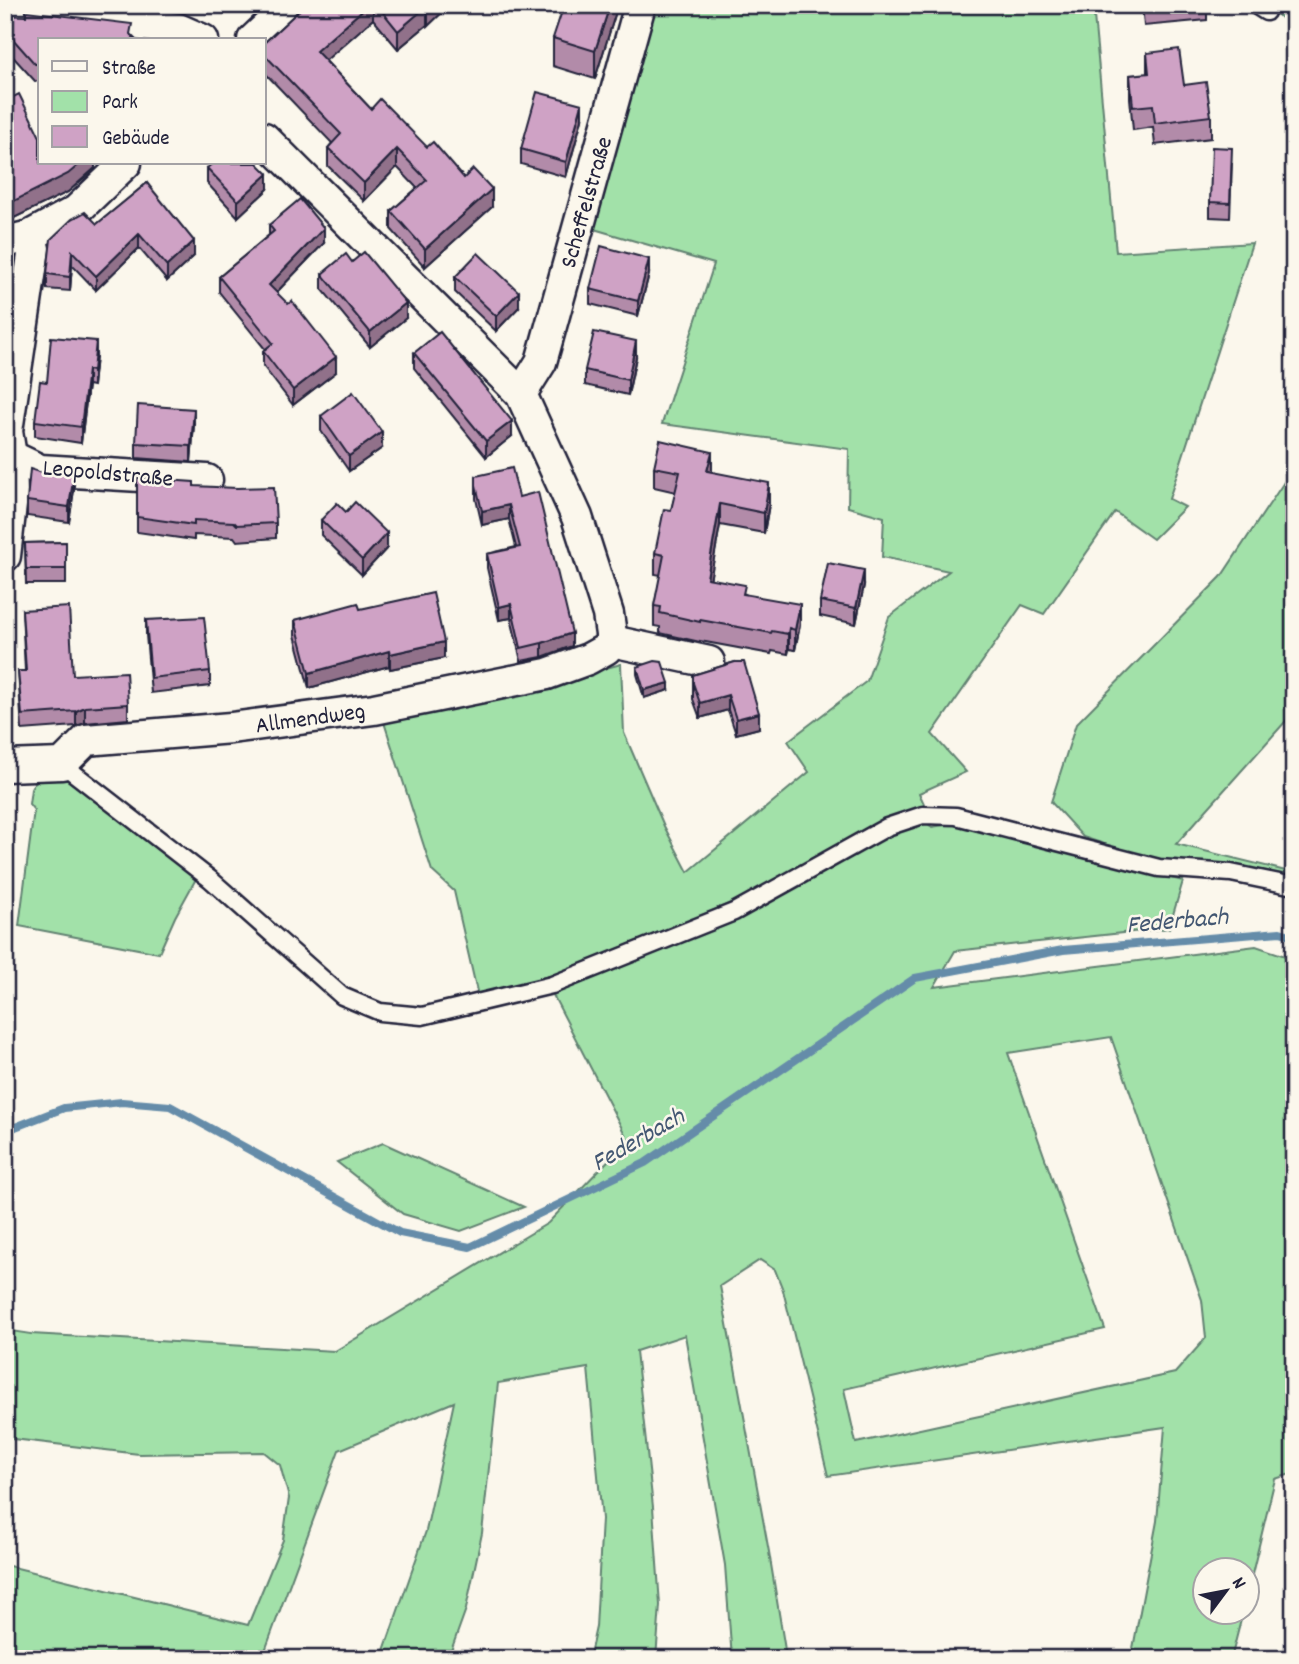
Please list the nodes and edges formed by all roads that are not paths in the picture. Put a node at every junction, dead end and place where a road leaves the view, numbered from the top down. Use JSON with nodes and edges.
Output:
{"nodes":[{"id":1,"x":640,"y":5,"type":"edge"},
{"id":2,"x":284,"y":7,"type":"edge"},
{"id":3,"x":5,"y":9,"type":"edge"},
{"id":4,"x":198,"y":38,"type":"edge"},
{"id":5,"x":255,"y":38,"type":"edge"},
{"id":6,"x":266,"y":140,"type":"edge"},
{"id":7,"x":125,"y":164,"type":"edge"},
{"id":8,"x":17,"y":239,"type":"edge"},
{"id":9,"x":520,"y":394,"type":"junction"},
{"id":10,"x":8,"y":455,"type":"edge"},
{"id":11,"x":207,"y":480,"type":"dead end"},
{"id":12,"x":5,"y":556,"type":"edge"},
{"id":13,"x":612,"y":641,"type":"junction"},
{"id":14,"x":709,"y":662,"type":"dead end"},
{"id":15,"x":62,"y":764,"type":"junction"},
{"id":16,"x":5,"y":766,"type":"edge"},
{"id":17,"x":1294,"y":886,"type":"edge"}],
"edges":[{"from":1,"to":9,"type":"street","name":"Scheffelstraße"},
{"from":2,"to":5,"type":"street"},
{"from":3,"to":4,"type":"street"},
{"from":6,"to":9,"type":"street"},
{"from":7,"to":8,"type":"street"},
{"from":8,"to":10,"type":"street","name":"Leopoldstraße"},
{"from":9,"to":13,"type":"street"},
{"from":10,"to":11,"type":"street","name":"Leopoldstraße"},
{"from":10,"to":12,"type":"street","name":"Leopoldstraße"},
{"from":13,"to":14,"type":"street"},
{"from":13,"to":15,"type":"street","name":"Allmendweg"},
{"from":15,"to":16,"type":"street"},
{"from":15,"to":17,"type":"lane"}]}
